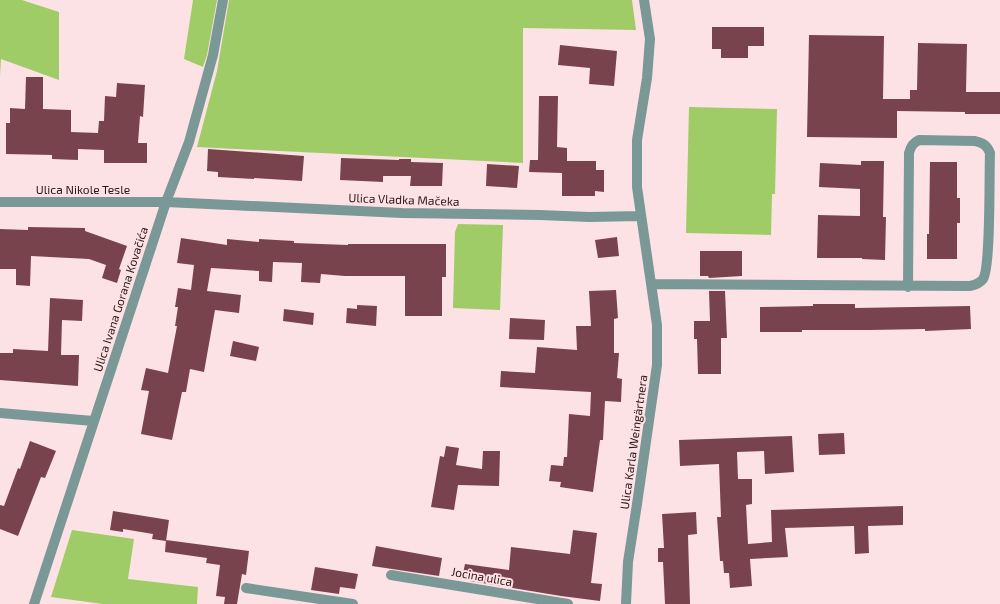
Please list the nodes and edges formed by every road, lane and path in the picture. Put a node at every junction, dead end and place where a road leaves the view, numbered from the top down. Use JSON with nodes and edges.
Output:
{"nodes":[{"id":1,"x":223,"y":0,"type":"edge"},
{"id":2,"x":644,"y":0,"type":"edge"},
{"id":3,"x":0,"y":202,"type":"edge"},
{"id":4,"x":166,"y":202,"type":"junction"},
{"id":5,"x":641,"y":216,"type":"junction"},
{"id":6,"x":650,"y":284,"type":"junction"},
{"id":7,"x":908,"y":287,"type":"junction"},
{"id":8,"x":0,"y":413,"type":"edge"},
{"id":9,"x":93,"y":421,"type":"junction"},
{"id":10,"x":392,"y":575,"type":"dead end"},
{"id":11,"x":246,"y":588,"type":"dead end"},
{"id":12,"x":34,"y":604,"type":"edge"},
{"id":13,"x":353,"y":604,"type":"edge"},
{"id":14,"x":568,"y":604,"type":"edge"},
{"id":15,"x":626,"y":604,"type":"edge"}],
"edges":[{"from":1,"to":4,"type":"street","name":"Ulica Ivana Gorana Kovačića"},
{"from":2,"to":5,"type":"street","name":"Ulica Karla Weingärtnera"},
{"from":3,"to":4,"type":"street","name":"Ulica Nikole Tesle"},
{"from":4,"to":5,"type":"street","name":"Ulica Vladka Mačeka"},
{"from":4,"to":9,"type":"street","name":"Ulica Ivana Gorana Kovačića"},
{"from":5,"to":6,"type":"street","name":"Ulica Karla Weingärtnera"},
{"from":6,"to":7,"type":"street"},
{"from":6,"to":15,"type":"street","name":"Ulica Karla Weingärtnera"},
{"from":7,"to":7,"type":"street"},
{"from":8,"to":9,"type":"street"},
{"from":9,"to":12,"type":"street","name":"Ulica Ivana Gorana Kovačića"},
{"from":10,"to":14,"type":"street","name":"Jocina ulica"},
{"from":11,"to":13,"type":"street"}]}
